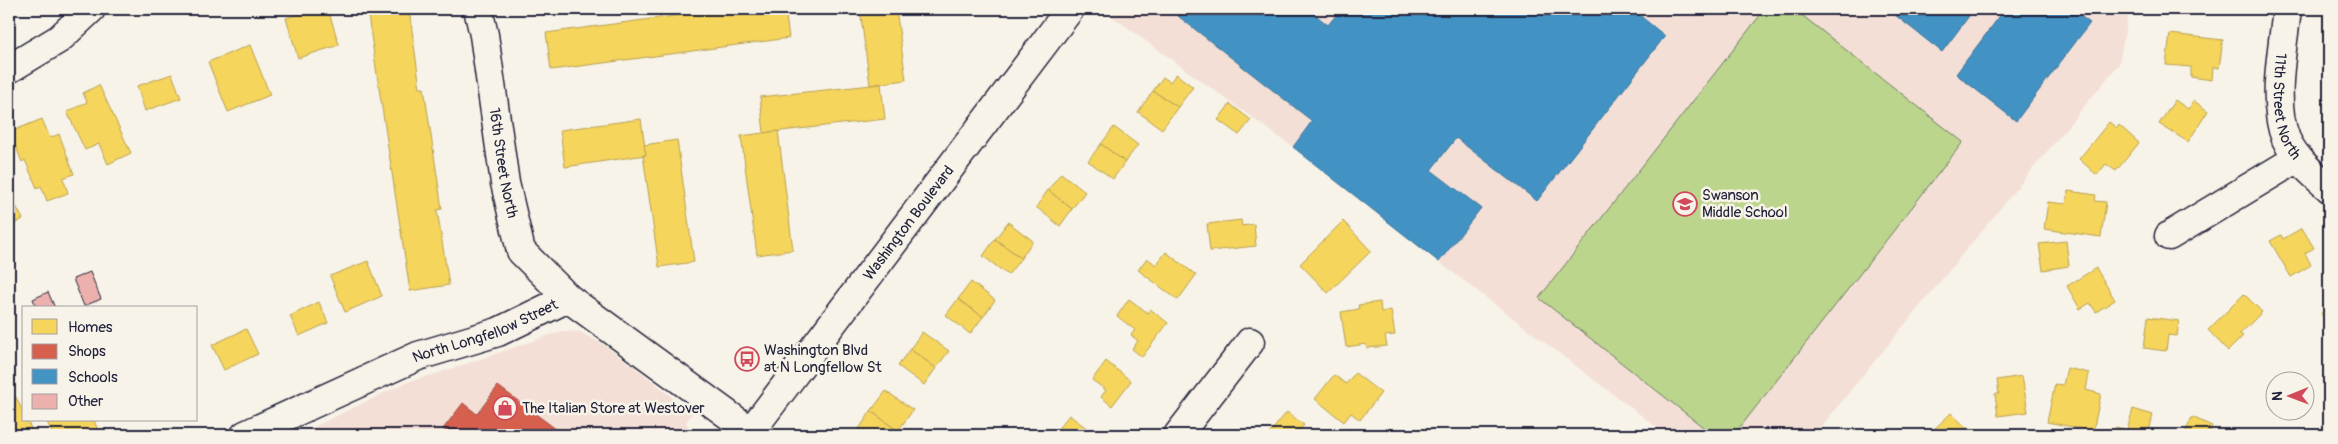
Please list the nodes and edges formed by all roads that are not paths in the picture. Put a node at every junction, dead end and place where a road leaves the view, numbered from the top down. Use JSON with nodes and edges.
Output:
{"nodes":[{"id":1,"x":91,"y":9,"type":"edge"},
{"id":2,"x":478,"y":9,"type":"edge"},
{"id":3,"x":1070,"y":9,"type":"edge"},
{"id":4,"x":2287,"y":9,"type":"edge"},
{"id":5,"x":9,"y":69,"type":"edge"},
{"id":6,"x":2298,"y":158,"type":"junction"},
{"id":7,"x":2329,"y":188,"type":"edge"},
{"id":8,"x":2169,"y":236,"type":"dead end"},
{"id":9,"x":568,"y":298,"type":"junction"},
{"id":10,"x":1250,"y":342,"type":"dead end"},
{"id":11,"x":751,"y":434,"type":"edge"},
{"id":12,"x":245,"y":435,"type":"edge"},
{"id":13,"x":1178,"y":435,"type":"edge"}],
"edges":[{"from":1,"to":5,"type":"street"},
{"from":2,"to":9,"type":"street","name":"16th Street North"},
{"from":3,"to":11,"type":"street","name":"Washington Boulevard"},
{"from":4,"to":6,"type":"street","name":"11th Street North"},
{"from":6,"to":7,"type":"street","name":"11th Street North"},
{"from":6,"to":8,"type":"street"},
{"from":9,"to":11,"type":"street","name":"North Longfellow Street"},
{"from":9,"to":12,"type":"street","name":"North Longfellow Street"},
{"from":10,"to":13,"type":"street"}]}
